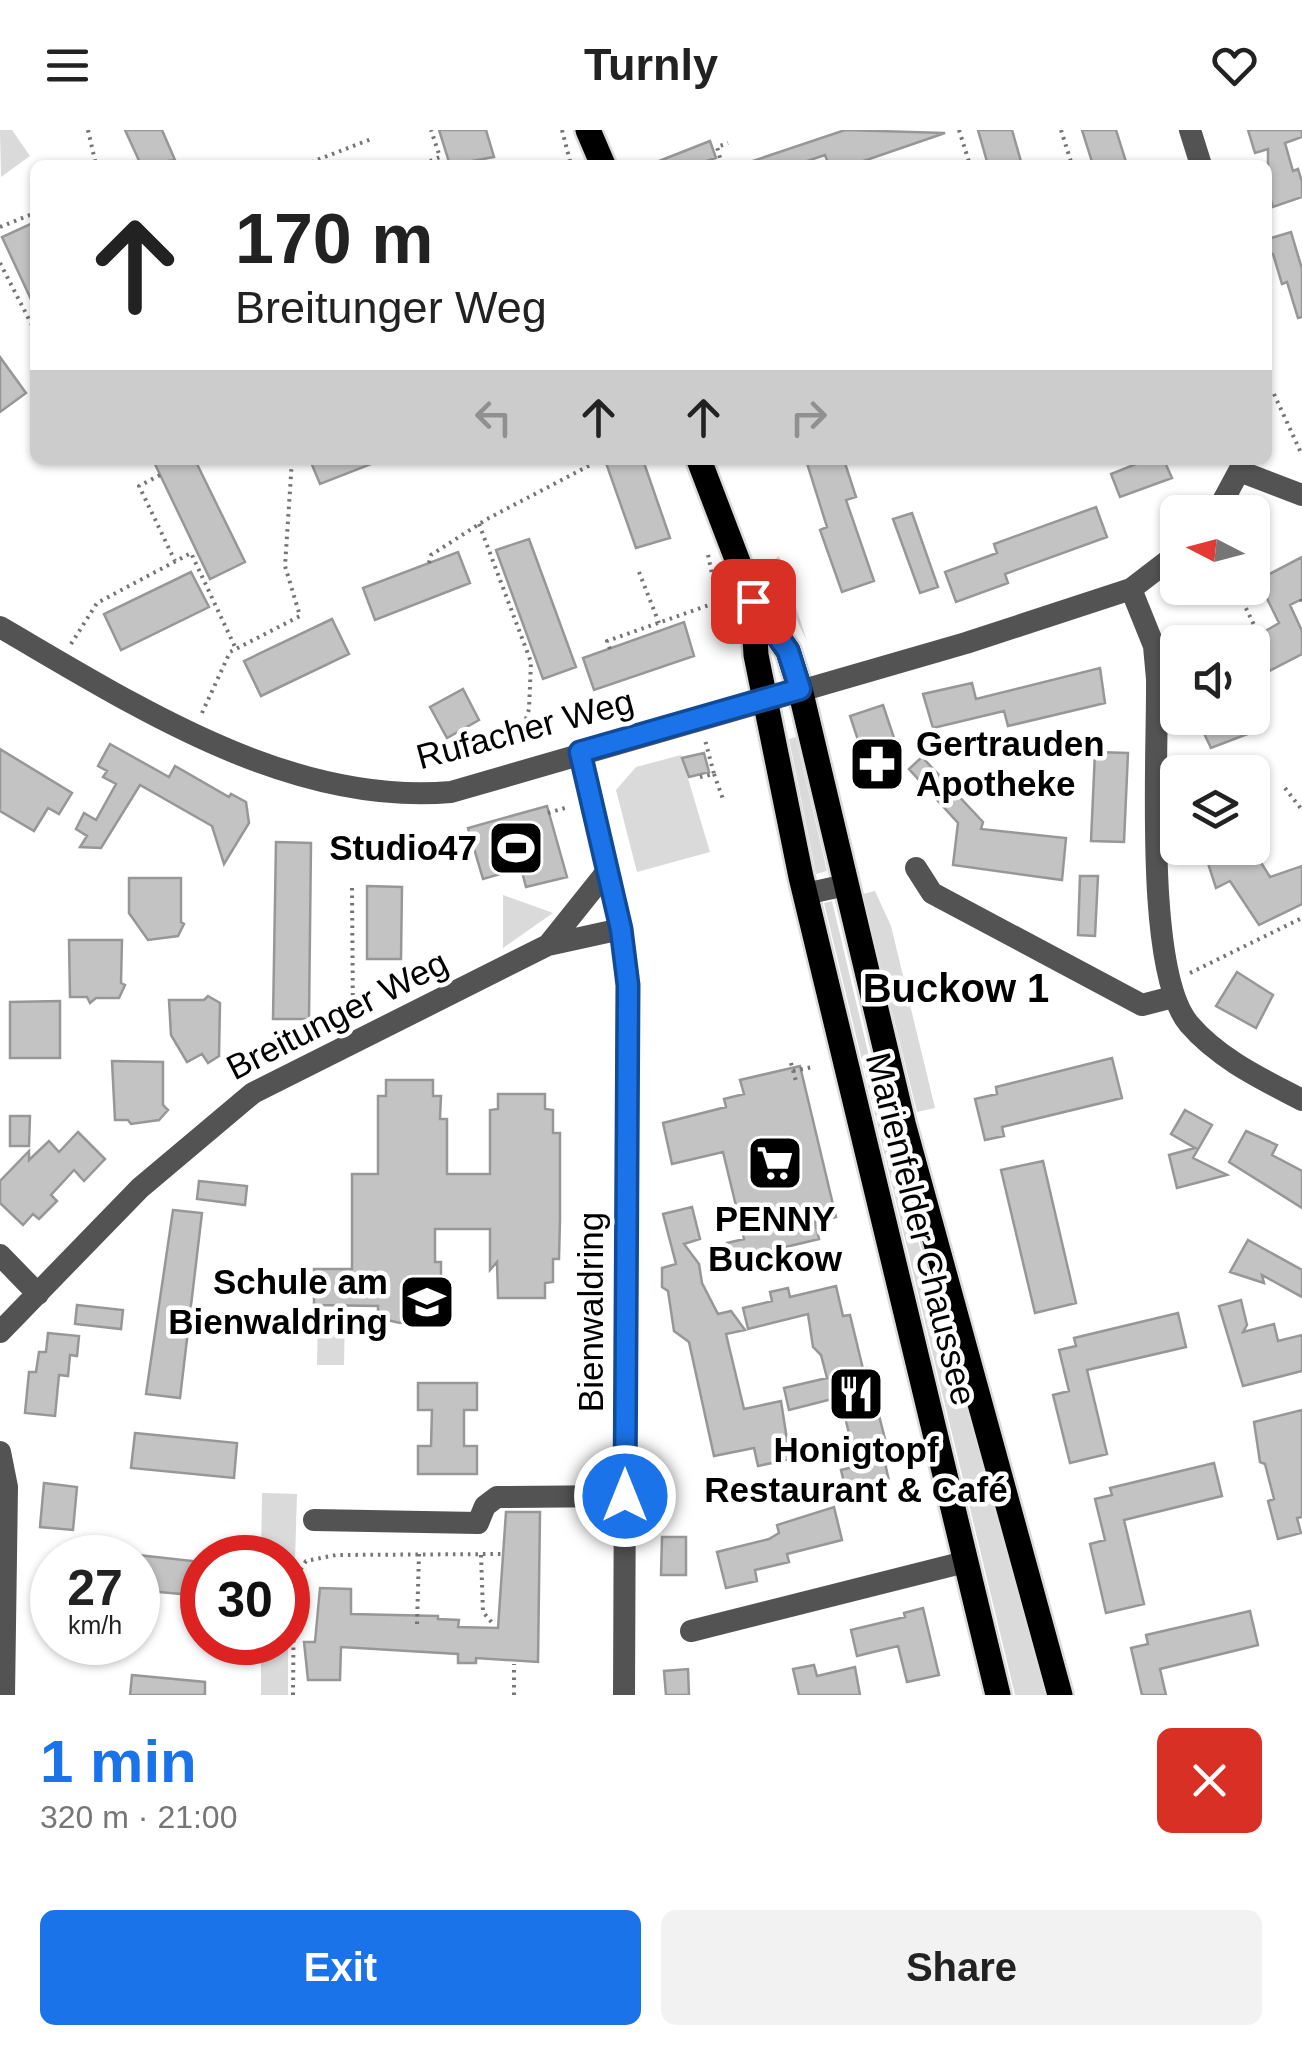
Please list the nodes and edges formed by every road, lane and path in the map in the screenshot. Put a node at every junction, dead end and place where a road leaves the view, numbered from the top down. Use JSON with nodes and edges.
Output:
{"nodes":[{"id":1,"x":88,"y":130,"type":"edge"},
{"id":2,"x":431,"y":130,"type":"edge"},
{"id":3,"x":562,"y":130,"type":"edge"},
{"id":4,"x":588,"y":130,"type":"edge"},
{"id":5,"x":598,"y":130,"type":"edge"},
{"id":6,"x":959,"y":130,"type":"edge"},
{"id":7,"x":1062,"y":130,"type":"edge"},
{"id":8,"x":1190,"y":130,"type":"edge"},
{"id":9,"x":441,"y":136,"type":"dead end"},
{"id":10,"x":374,"y":138,"type":"dead end"},
{"id":11,"x":434,"y":138,"type":"junction"},
{"id":12,"x":728,"y":143,"type":"dead end"},
{"id":13,"x":95,"y":160,"type":"edge"},
{"id":14,"x":318,"y":160,"type":"edge"},
{"id":15,"x":432,"y":160,"type":"edge"},
{"id":16,"x":570,"y":160,"type":"edge"},
{"id":17,"x":602,"y":160,"type":"edge"},
{"id":18,"x":602,"y":160,"type":"edge"},
{"id":19,"x":721,"y":160,"type":"edge"},
{"id":20,"x":968,"y":160,"type":"edge"},
{"id":21,"x":1071,"y":160,"type":"edge"},
{"id":22,"x":1199,"y":160,"type":"edge"},
{"id":23,"x":30,"y":214,"type":"edge"},
{"id":24,"x":0,"y":227,"type":"edge"},
{"id":25,"x":0,"y":264,"type":"edge"},
{"id":26,"x":30,"y":321,"type":"edge"},
{"id":27,"x":1274,"y":394,"type":"dead end"},
{"id":28,"x":1302,"y":455,"type":"edge"},
{"id":29,"x":292,"y":465,"type":"edge"},
{"id":30,"x":592,"y":465,"type":"edge"},
{"id":31,"x":702,"y":465,"type":"edge"},
{"id":32,"x":1243,"y":466,"type":"edge"},
{"id":33,"x":160,"y":475,"type":"dead end"},
{"id":34,"x":1227,"y":495,"type":"edge"},
{"id":35,"x":1302,"y":495,"type":"edge"},
{"id":36,"x":479,"y":524,"type":"junction"},
{"id":37,"x":175,"y":562,"type":"junction"},
{"id":38,"x":429,"y":563,"type":"dead end"},
{"id":39,"x":1160,"y":567,"type":"edge"},
{"id":40,"x":639,"y":572,"type":"dead end"},
{"id":41,"x":1131,"y":589,"type":"junction"},
{"id":42,"x":716,"y":590,"type":"dead end"},
{"id":43,"x":753,"y":601,"type":"junction"},
{"id":44,"x":712,"y":604,"type":"dead end"},
{"id":45,"x":656,"y":624,"type":"junction"},
{"id":46,"x":0,"y":628,"type":"edge"},
{"id":47,"x":656,"y":632,"type":"dead end"},
{"id":48,"x":69,"y":646,"type":"dead end"},
{"id":49,"x":236,"y":649,"type":"junction"},
{"id":50,"x":610,"y":649,"type":"dead end"},
{"id":51,"x":734,"y":652,"type":"dead end"},
{"id":52,"x":800,"y":689,"type":"junction"},
{"id":53,"x":766,"y":699,"type":"junction"},
{"id":54,"x":194,"y":731,"type":"junction"},
{"id":55,"x":705,"y":740,"type":"dead end"},
{"id":56,"x":518,"y":745,"type":"dead end"},
{"id":57,"x":580,"y":752,"type":"junction"},
{"id":58,"x":714,"y":774,"type":"junction"},
{"id":59,"x":700,"y":777,"type":"dead end"},
{"id":60,"x":1286,"y":788,"type":"dead end"},
{"id":61,"x":724,"y":802,"type":"dead end"},
{"id":62,"x":565,"y":808,"type":"dead end"},
{"id":63,"x":1302,"y":810,"type":"edge"},
{"id":64,"x":548,"y":812,"type":"dead end"},
{"id":65,"x":916,"y":868,"type":"dead end"},
{"id":66,"x":608,"y":870,"type":"junction"},
{"id":67,"x":846,"y":884,"type":"junction"},
{"id":68,"x":352,"y":888,"type":"dead end"},
{"id":69,"x":805,"y":894,"type":"junction"},
{"id":70,"x":1302,"y":918,"type":"edge"},
{"id":71,"x":621,"y":929,"type":"junction"},
{"id":72,"x":548,"y":945,"type":"junction"},
{"id":73,"x":1190,"y":973,"type":"dead end"},
{"id":74,"x":1173,"y":997,"type":"junction"},
{"id":75,"x":353,"y":1024,"type":"dead end"},
{"id":76,"x":791,"y":1063,"type":"dead end"},
{"id":77,"x":813,"y":1067,"type":"dead end"},
{"id":78,"x":793,"y":1072,"type":"junction"},
{"id":79,"x":796,"y":1082,"type":"dead end"},
{"id":80,"x":1302,"y":1100,"type":"edge"},
{"id":81,"x":0,"y":1255,"type":"edge"},
{"id":82,"x":38,"y":1294,"type":"junction"},
{"id":83,"x":0,"y":1332,"type":"edge"},
{"id":84,"x":0,"y":1452,"type":"edge"},
{"id":85,"x":625,"y":1496,"type":"junction"},
{"id":86,"x":314,"y":1520,"type":"dead end"},
{"id":87,"x":419,"y":1554,"type":"junction"},
{"id":88,"x":482,"y":1554,"type":"junction"},
{"id":89,"x":503,"y":1554,"type":"dead end"},
{"id":90,"x":965,"y":1562,"type":"junction"},
{"id":91,"x":417,"y":1624,"type":"dead end"},
{"id":92,"x":494,"y":1625,"type":"dead end"},
{"id":93,"x":690,"y":1631,"type":"dead end"},
{"id":94,"x":514,"y":1664,"type":"dead end"},
{"id":95,"x":4,"y":1695,"type":"edge"},
{"id":96,"x":293,"y":1695,"type":"edge"},
{"id":97,"x":514,"y":1695,"type":"edge"},
{"id":98,"x":624,"y":1695,"type":"edge"},
{"id":99,"x":998,"y":1695,"type":"edge"},
{"id":100,"x":1060,"y":1695,"type":"edge"}],
"edges":[{"from":1,"to":13,"type":"path"},
{"from":2,"to":11,"type":"path"},
{"from":3,"to":16,"type":"path"},
{"from":4,"to":17,"type":"main road"},
{"from":5,"to":18,"type":"main road"},
{"from":6,"to":20,"type":"path"},
{"from":7,"to":21,"type":"path"},
{"from":8,"to":22,"type":"street"},
{"from":9,"to":11,"type":"path"},
{"from":10,"to":14,"type":"path"},
{"from":11,"to":15,"type":"path"},
{"from":12,"to":19,"type":"path"},
{"from":23,"to":24,"type":"path"},
{"from":25,"to":26,"type":"path"},
{"from":27,"to":28,"type":"path"},
{"from":29,"to":49,"type":"path"},
{"from":30,"to":36,"type":"path"},
{"from":31,"to":43,"type":"main road"},
{"from":32,"to":34,"type":"street"},
{"from":32,"to":35,"type":"street"},
{"from":33,"to":37,"type":"path"},
{"from":36,"to":38,"type":"path"},
{"from":36,"to":56,"type":"path"},
{"from":37,"to":48,"type":"path"},
{"from":37,"to":49,"type":"path"},
{"from":39,"to":41,"type":"street","name":"Rufacher Weg"},
{"from":40,"to":45,"type":"path"},
{"from":41,"to":52,"type":"street","name":"Rufacher Weg"},
{"from":41,"to":74,"type":"street"},
{"from":42,"to":51,"type":"path"},
{"from":43,"to":52,"type":"main road","name":"Marienfelder Chaussee"},
{"from":43,"to":53,"type":"main road","name":"Marienfelder Chaussee"},
{"from":44,"to":45,"type":"path"},
{"from":45,"to":47,"type":"path"},
{"from":45,"to":50,"type":"path"},
{"from":46,"to":54,"type":"street","name":"Rufacher Weg"},
{"from":49,"to":54,"type":"path"},
{"from":52,"to":53,"type":"street","name":"Rufacher Weg"},
{"from":52,"to":67,"type":"main road","name":"Marienfelder Chaussee"},
{"from":53,"to":57,"type":"street","name":"Rufacher Weg"},
{"from":53,"to":69,"type":"main road","name":"Marienfelder Chaussee"},
{"from":54,"to":57,"type":"street","name":"Rufacher Weg"},
{"from":55,"to":58,"type":"path"},
{"from":57,"to":66,"type":"street"},
{"from":58,"to":59,"type":"path"},
{"from":58,"to":61,"type":"path"},
{"from":60,"to":63,"type":"path"},
{"from":62,"to":64,"type":"path"},
{"from":65,"to":74,"type":"street"},
{"from":66,"to":71,"type":"street"},
{"from":66,"to":72,"type":"street","name":"Breitunger Weg"},
{"from":67,"to":69,"type":"street"},
{"from":67,"to":100,"type":"main road","name":"Marienfelder Chaussee"},
{"from":68,"to":75,"type":"path"},
{"from":69,"to":90,"type":"main road","name":"Marienfelder Chaussee"},
{"from":70,"to":73,"type":"path"},
{"from":71,"to":72,"type":"street","name":"Breitunger Weg"},
{"from":71,"to":85,"type":"street","name":"Bienwaldring"},
{"from":72,"to":82,"type":"street","name":"Breitunger Weg"},
{"from":74,"to":80,"type":"street"},
{"from":76,"to":78,"type":"path"},
{"from":77,"to":78,"type":"path"},
{"from":78,"to":79,"type":"path"},
{"from":81,"to":82,"type":"street"},
{"from":82,"to":83,"type":"street","name":"Breitunger Weg"},
{"from":84,"to":95,"type":"street"},
{"from":85,"to":86,"type":"street"},
{"from":85,"to":98,"type":"street","name":"Bienwaldring"},
{"from":87,"to":88,"type":"path"},
{"from":87,"to":91,"type":"path"},
{"from":87,"to":96,"type":"path"},
{"from":88,"to":89,"type":"path"},
{"from":88,"to":92,"type":"path"},
{"from":90,"to":93,"type":"street"},
{"from":90,"to":99,"type":"main road","name":"Marienfelder Chaussee"},
{"from":94,"to":97,"type":"path"}]}
